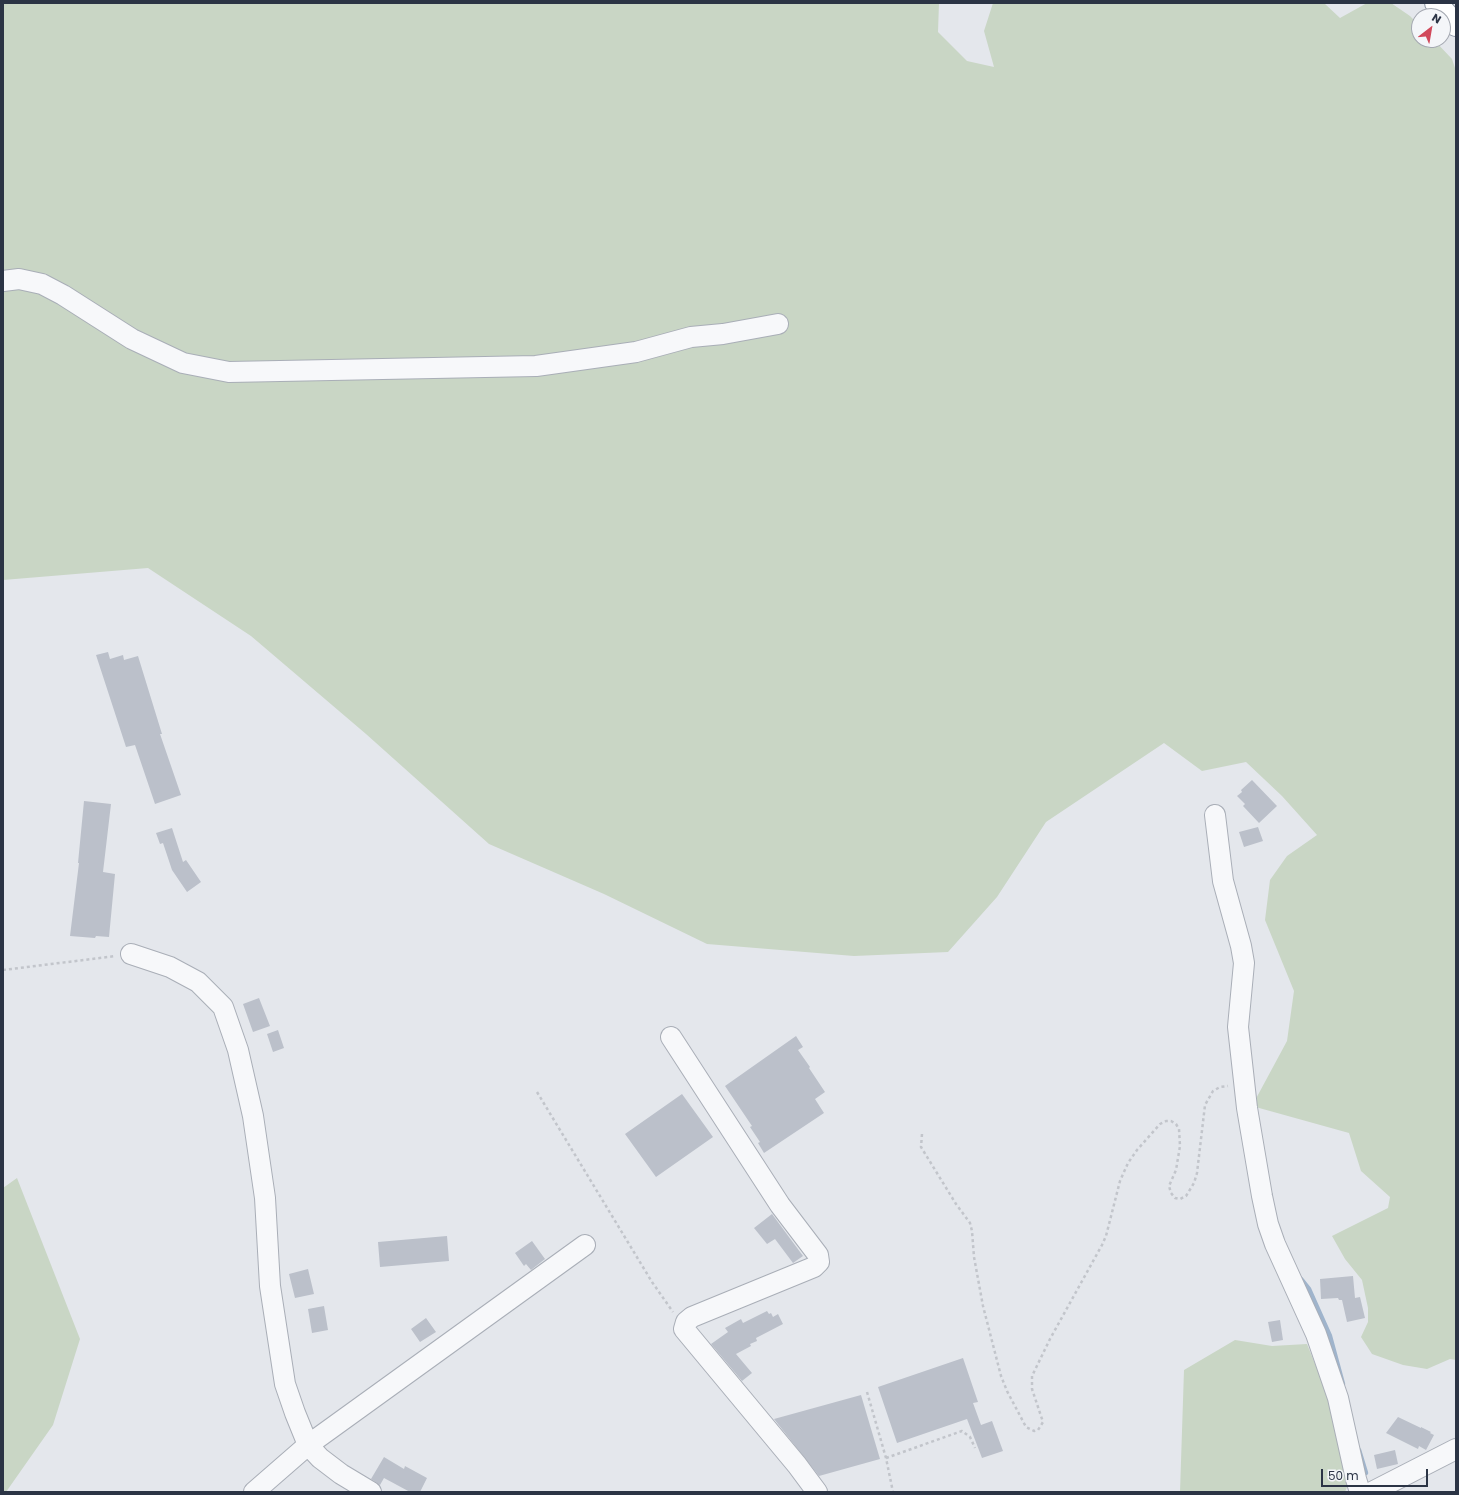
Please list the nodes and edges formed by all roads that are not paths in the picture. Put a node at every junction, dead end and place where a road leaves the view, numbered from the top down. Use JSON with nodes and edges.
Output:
{"nodes":[{"id":1,"x":1436,"y":3,"type":"edge"},
{"id":2,"x":1456,"y":25,"type":"edge"},
{"id":3,"x":3,"y":281,"type":"edge"},
{"id":4,"x":778,"y":324,"type":"dead end"},
{"id":5,"x":1215,"y":815,"type":"dead end"},
{"id":6,"x":131,"y":954,"type":"road end"},
{"id":7,"x":671,"y":1037,"type":"dead end"},
{"id":8,"x":585,"y":1245,"type":"dead end"},
{"id":9,"x":308,"y":1445,"type":"junction"},
{"id":10,"x":1456,"y":1449,"type":"edge"},
{"id":11,"x":254,"y":1492,"type":"edge"},
{"id":12,"x":371,"y":1492,"type":"edge"},
{"id":13,"x":817,"y":1492,"type":"edge"},
{"id":14,"x":1360,"y":1492,"type":"edge"},
{"id":15,"x":1372,"y":1492,"type":"edge"}],
"edges":[{"from":1,"to":2,"type":"highway"},
{"from":3,"to":4,"type":"street"},
{"from":5,"to":14,"type":"street"},
{"from":6,"to":9,"type":"street"},
{"from":7,"to":13,"type":"street"},
{"from":8,"to":9,"type":"street"},
{"from":9,"to":11,"type":"street"},
{"from":9,"to":12,"type":"street"},
{"from":10,"to":15,"type":"street"}]}
